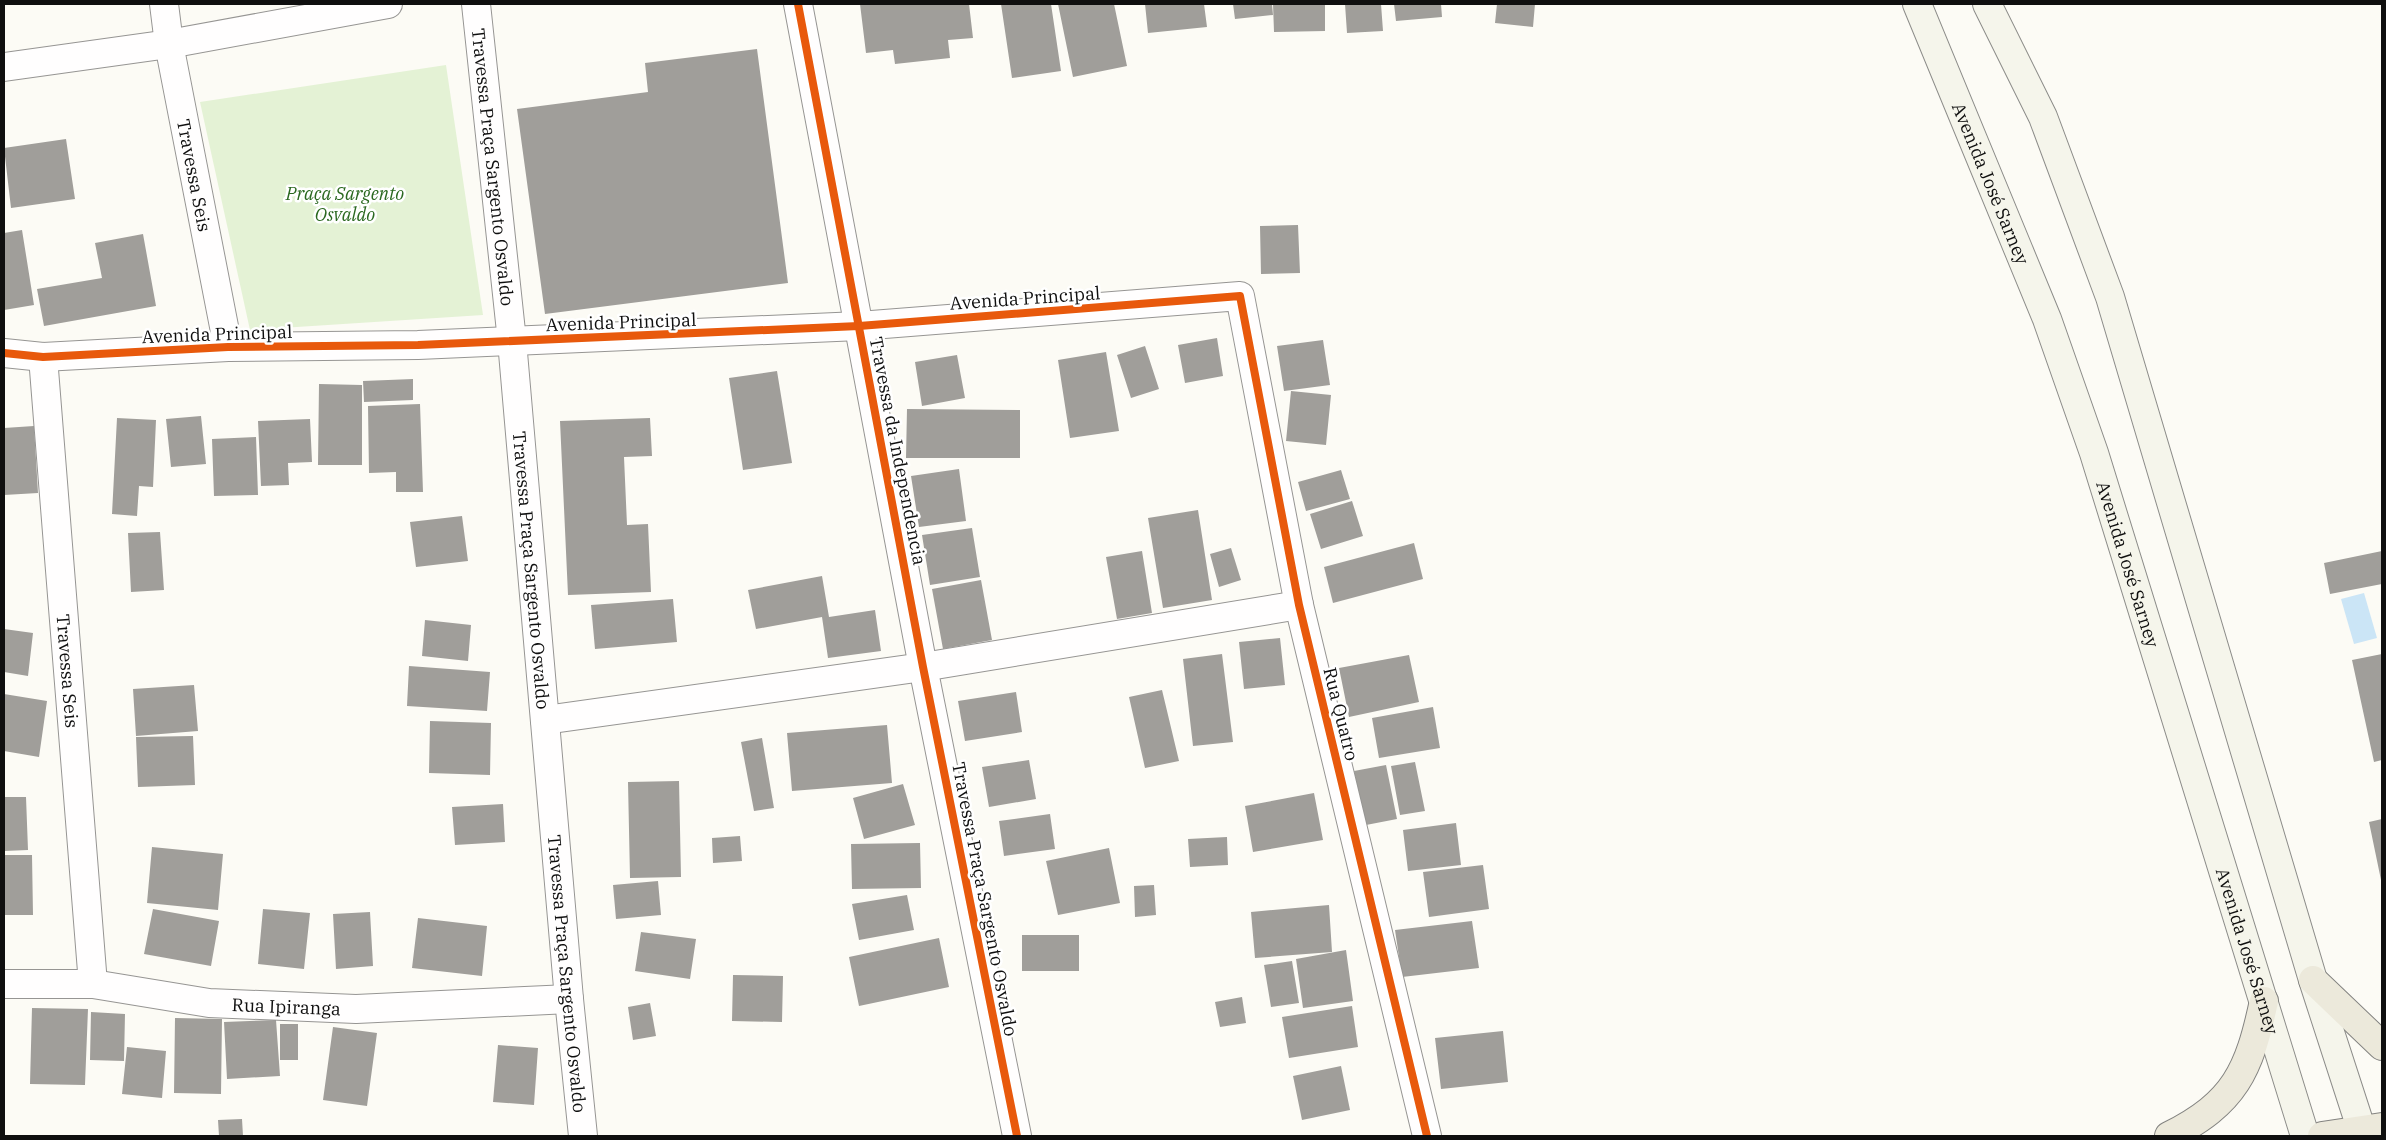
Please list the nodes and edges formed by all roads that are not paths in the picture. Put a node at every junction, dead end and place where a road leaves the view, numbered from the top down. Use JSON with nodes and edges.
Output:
{"nodes":[{"id":1,"x":164,"y":4,"type":"edge"},
{"id":2,"x":388,"y":4,"type":"edge"},
{"id":3,"x":476,"y":4,"type":"edge"},
{"id":4,"x":798,"y":4,"type":"edge"},
{"id":5,"x":1918,"y":4,"type":"edge"},
{"id":6,"x":1987,"y":4,"type":"edge"},
{"id":7,"x":169,"y":44,"type":"junction"},
{"id":8,"x":4,"y":67,"type":"edge"},
{"id":9,"x":1240,"y":296,"type":"joint"},
{"id":10,"x":859,"y":326,"type":"junction"},
{"id":11,"x":512,"y":341,"type":"junction"},
{"id":12,"x":228,"y":347,"type":"junction"},
{"id":13,"x":4,"y":353,"type":"edge"},
{"id":14,"x":43,"y":357,"type":"junction"},
{"id":15,"x":1299,"y":605,"type":"junction"},
{"id":16,"x":923,"y":667,"type":"junction"},
{"id":17,"x":545,"y":720,"type":"junction"},
{"id":18,"x":2314,"y":980,"type":"junction"},
{"id":19,"x":4,"y":984,"type":"edge"},
{"id":20,"x":93,"y":984,"type":"junction"},
{"id":21,"x":569,"y":999,"type":"junction"},
{"id":22,"x":2264,"y":1001,"type":"junction"},
{"id":23,"x":2382,"y":1046,"type":"edge"},
{"id":24,"x":2372,"y":1129,"type":"edge"},
{"id":25,"x":583,"y":1136,"type":"edge"},
{"id":26,"x":1017,"y":1136,"type":"edge"},
{"id":27,"x":1427,"y":1136,"type":"edge"},
{"id":28,"x":2169,"y":1136,"type":"edge"},
{"id":29,"x":2305,"y":1136,"type":"edge"},
{"id":30,"x":2322,"y":1136,"type":"edge"}],
"edges":[{"from":1,"to":7,"type":"street","name":"Travessa Seis"},
{"from":2,"to":7,"type":"street"},
{"from":3,"to":11,"type":"street","name":"Travessa Praça Sargento Osvaldo"},
{"from":4,"to":10,"type":"street","name":"Travessa da Independencia"},
{"from":5,"to":22,"type":"main road","name":"Avenida José Sarney"},
{"from":6,"to":18,"type":"main road"},
{"from":7,"to":8,"type":"street"},
{"from":7,"to":12,"type":"street","name":"Travessa Seis"},
{"from":9,"to":10,"type":"street","name":"Avenida Principal"},
{"from":9,"to":15,"type":"street","name":"Rua Quatro"},
{"from":10,"to":11,"type":"street","name":"Avenida Principal"},
{"from":10,"to":16,"type":"street","name":"Travessa da Independencia"},
{"from":11,"to":12,"type":"street","name":"Avenida Principal"},
{"from":11,"to":17,"type":"street","name":"Travessa Praça Sargento Osvaldo"},
{"from":12,"to":14,"type":"street","name":"Avenida Principal"},
{"from":13,"to":14,"type":"street","name":"Avenida Principal"},
{"from":14,"to":20,"type":"street","name":"Travessa Seis"},
{"from":15,"to":16,"type":"street"},
{"from":15,"to":27,"type":"street","name":"Rua Quatro"},
{"from":16,"to":17,"type":"street"},
{"from":16,"to":26,"type":"street","name":"Travessa Praça Sargento Osvaldo"},
{"from":17,"to":21,"type":"street","name":"Travessa Praça Sargento Osvaldo"},
{"from":18,"to":23,"type":"main road"},
{"from":18,"to":24,"type":"main road"},
{"from":19,"to":20,"type":"street","name":"Rua Ipiranga"},
{"from":20,"to":21,"type":"street","name":"Rua Ipiranga"},
{"from":21,"to":25,"type":"street","name":"Travessa Praça Sargento Osvaldo"},
{"from":22,"to":28,"type":"main road"},
{"from":22,"to":29,"type":"main road","name":"Avenida José Sarney"},
{"from":24,"to":30,"type":"main road"}]}
